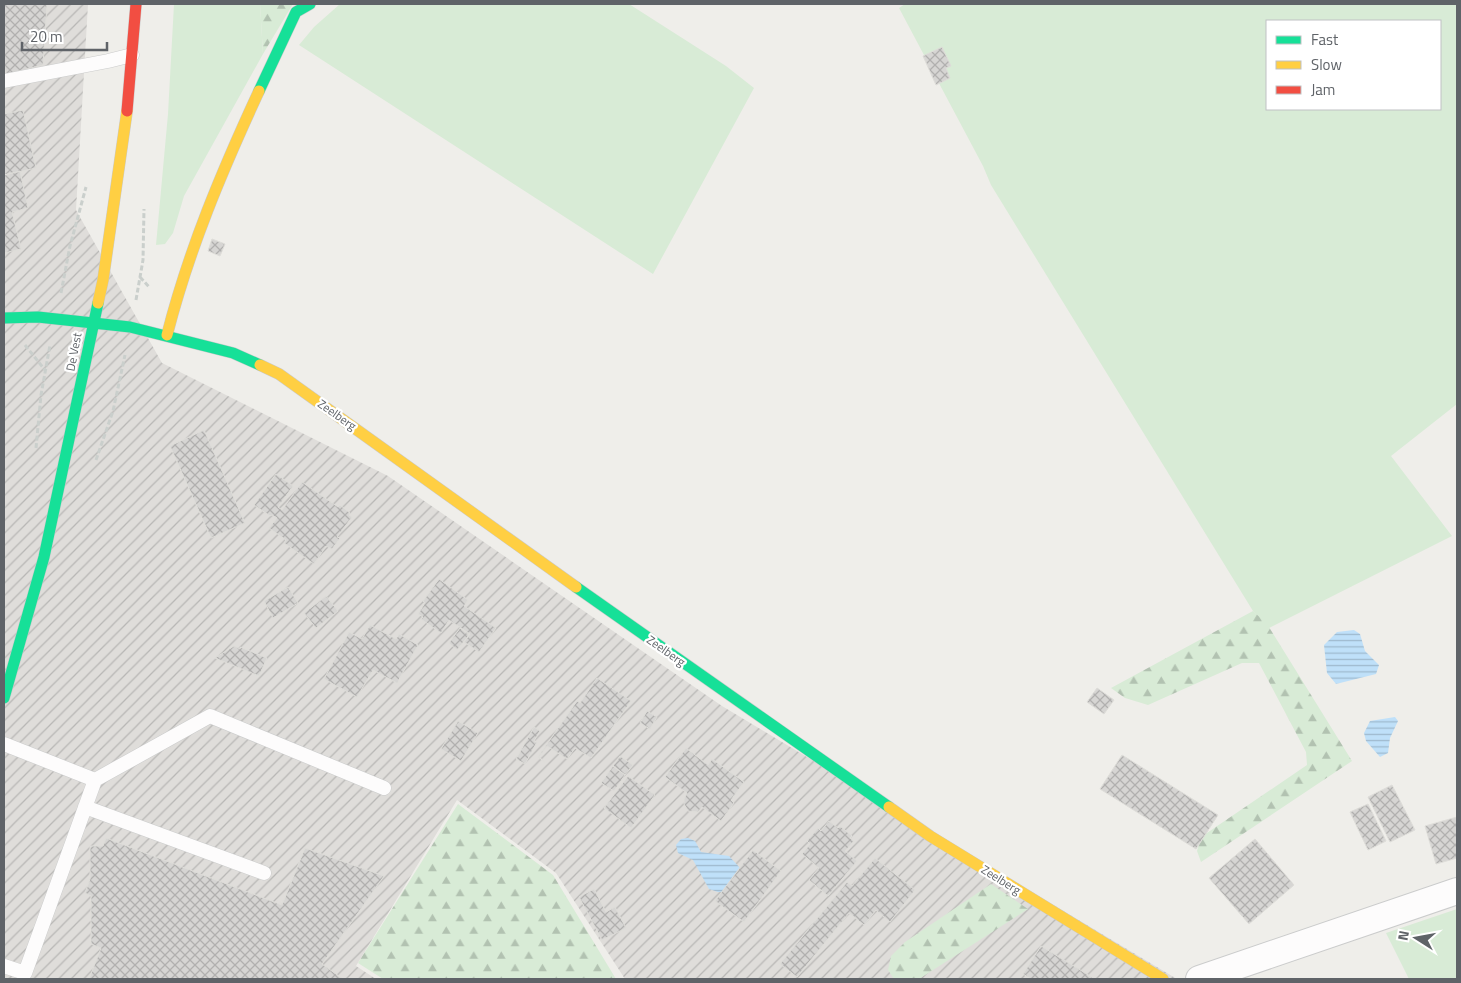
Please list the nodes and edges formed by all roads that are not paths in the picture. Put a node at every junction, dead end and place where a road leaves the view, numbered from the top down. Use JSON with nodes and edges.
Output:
{"nodes":[{"id":1,"x":136,"y":4,"type":"edge"},
{"id":2,"x":310,"y":4,"type":"edge"},
{"id":3,"x":132,"y":55,"type":"junction"},
{"id":4,"x":4,"y":81,"type":"edge"},
{"id":5,"x":4,"y":318,"type":"edge"},
{"id":6,"x":94,"y":324,"type":"junction"},
{"id":7,"x":167,"y":335,"type":"junction"},
{"id":8,"x":4,"y":698,"type":"edge"},
{"id":9,"x":4,"y":744,"type":"edge"},
{"id":10,"x":95,"y":780,"type":"junction"},
{"id":11,"x":384,"y":788,"type":"dead end"},
{"id":12,"x":85,"y":807,"type":"junction"},
{"id":13,"x":264,"y":873,"type":"dead end"},
{"id":14,"x":1457,"y":891,"type":"edge"},
{"id":15,"x":4,"y":966,"type":"edge"},
{"id":16,"x":1163,"y":979,"type":"edge"},
{"id":17,"x":1199,"y":979,"type":"edge"}],
"edges":[{"from":1,"to":3,"type":"street","name":"De Vest"},
{"from":2,"to":7,"type":"street"},
{"from":3,"to":4,"type":"lane"},
{"from":3,"to":6,"type":"street","name":"De Vest"},
{"from":5,"to":6,"type":"street","name":"Zeelberg"},
{"from":6,"to":7,"type":"street","name":"Zeelberg"},
{"from":6,"to":8,"type":"street","name":"De Vest"},
{"from":7,"to":16,"type":"street","name":"Zeelberg"},
{"from":9,"to":10,"type":"lane"},
{"from":10,"to":11,"type":"lane"},
{"from":10,"to":12,"type":"lane"},
{"from":12,"to":13,"type":"lane"},
{"from":12,"to":15,"type":"lane"},
{"from":14,"to":17,"type":"street"}]}
